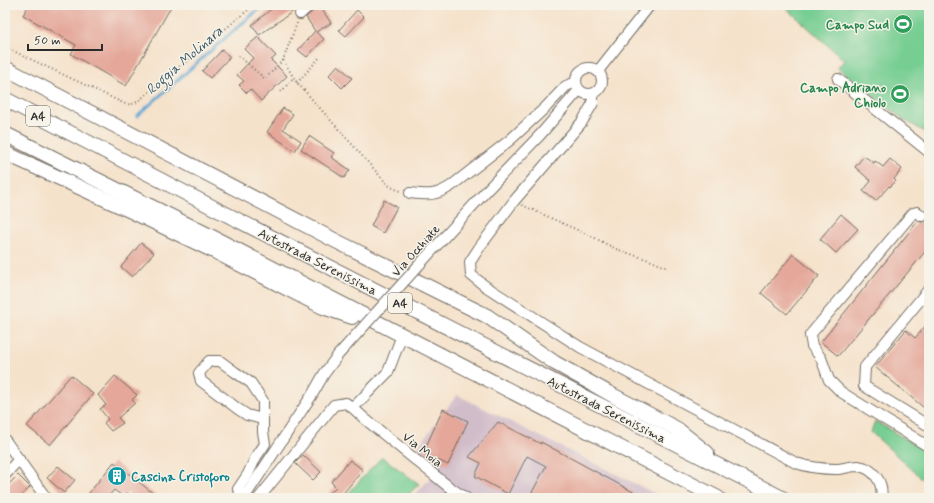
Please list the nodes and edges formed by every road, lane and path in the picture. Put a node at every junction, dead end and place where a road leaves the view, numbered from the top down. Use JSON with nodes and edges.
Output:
{"nodes":[{"id":1,"x":254,"y":5,"type":"edge"},
{"id":2,"x":310,"y":5,"type":"edge"},
{"id":3,"x":650,"y":5,"type":"edge"},
{"id":4,"x":300,"y":14,"type":"joint"},
{"id":5,"x":5,"y":47,"type":"edge"},
{"id":6,"x":239,"y":56,"type":"dead end"},
{"id":7,"x":320,"y":57,"type":"dead end"},
{"id":8,"x":283,"y":60,"type":"junction"},
{"id":9,"x":5,"y":68,"type":"edge"},
{"id":10,"x":598,"y":70,"type":"junction"},
{"id":11,"x":294,"y":77,"type":"junction"},
{"id":12,"x":838,"y":79,"type":"dead end"},
{"id":13,"x":297,"y":83,"type":"junction"},
{"id":14,"x":577,"y":86,"type":"junction"},
{"id":15,"x":281,"y":92,"type":"dead end"},
{"id":16,"x":592,"y":94,"type":"junction"},
{"id":17,"x":5,"y":98,"type":"edge"},
{"id":18,"x":5,"y":134,"type":"edge"},
{"id":19,"x":929,"y":152,"type":"edge"},
{"id":20,"x":5,"y":153,"type":"edge"},
{"id":21,"x":410,"y":193,"type":"joint"},
{"id":22,"x":514,"y":202,"type":"junction"},
{"id":23,"x":922,"y":216,"type":"dead end"},
{"id":24,"x":666,"y":267,"type":"dead end"},
{"id":25,"x":929,"y":289,"type":"edge"},
{"id":26,"x":402,"y":335,"type":"junction"},
{"id":27,"x":353,"y":408,"type":"junction"},
{"id":28,"x":262,"y":419,"type":"junction"},
{"id":29,"x":929,"y":426,"type":"edge"},
{"id":30,"x":5,"y":440,"type":"edge"},
{"id":31,"x":929,"y":447,"type":"edge"},
{"id":32,"x":19,"y":459,"type":"junction"},
{"id":33,"x":729,"y":471,"type":"junction"},
{"id":34,"x":5,"y":475,"type":"edge"},
{"id":35,"x":46,"y":498,"type":"edge"},
{"id":36,"x":244,"y":498,"type":"edge"},
{"id":37,"x":259,"y":498,"type":"edge"},
{"id":38,"x":466,"y":498,"type":"edge"},
{"id":39,"x":718,"y":498,"type":"edge"},
{"id":40,"x":782,"y":498,"type":"edge"},
{"id":41,"x":881,"y":498,"type":"edge"}],
"edges":[{"from":1,"to":5,"type":"path"},
{"from":2,"to":4,"type":"street"},
{"from":3,"to":10,"type":"street"},
{"from":4,"to":8,"type":"path"},
{"from":6,"to":8,"type":"path"},
{"from":7,"to":13,"type":"path"},
{"from":8,"to":11,"type":"path"},
{"from":9,"to":33,"type":"highway"},
{"from":10,"to":14,"type":"street"},
{"from":10,"to":16,"type":"street"},
{"from":11,"to":13,"type":"path"},
{"from":11,"to":15,"type":"path"},
{"from":12,"to":19,"type":"street"},
{"from":13,"to":21,"type":"path"},
{"from":14,"to":16,"type":"street"},
{"from":14,"to":21,"type":"street"},
{"from":14,"to":36,"type":"street","name":"Via Occhiate","bridge":true},
{"from":16,"to":22,"type":"street"},
{"from":17,"to":33,"type":"highway","name":"Autostrada Serenissima","number":"A4"},
{"from":18,"to":26,"type":"highway","name":"Autostrada Serenissima","number":"A4"},
{"from":20,"to":26,"type":"highway"},
{"from":22,"to":24,"type":"path"},
{"from":22,"to":41,"type":"street"},
{"from":23,"to":31,"type":"street"},
{"from":25,"to":29,"type":"street"},
{"from":26,"to":27,"type":"street"},
{"from":26,"to":39,"type":"highway","name":"Autostrada Serenissima","number":"A4"},
{"from":27,"to":37,"type":"street"},
{"from":27,"to":38,"type":"street","name":"Via Moia"},
{"from":28,"to":28,"type":"street"},
{"from":28,"to":36,"type":"street"},
{"from":30,"to":32,"type":"street"},
{"from":32,"to":34,"type":"street"},
{"from":32,"to":35,"type":"street"},
{"from":33,"to":40,"type":"highway","name":"Autostrada Serenissima","number":"A4"}]}
